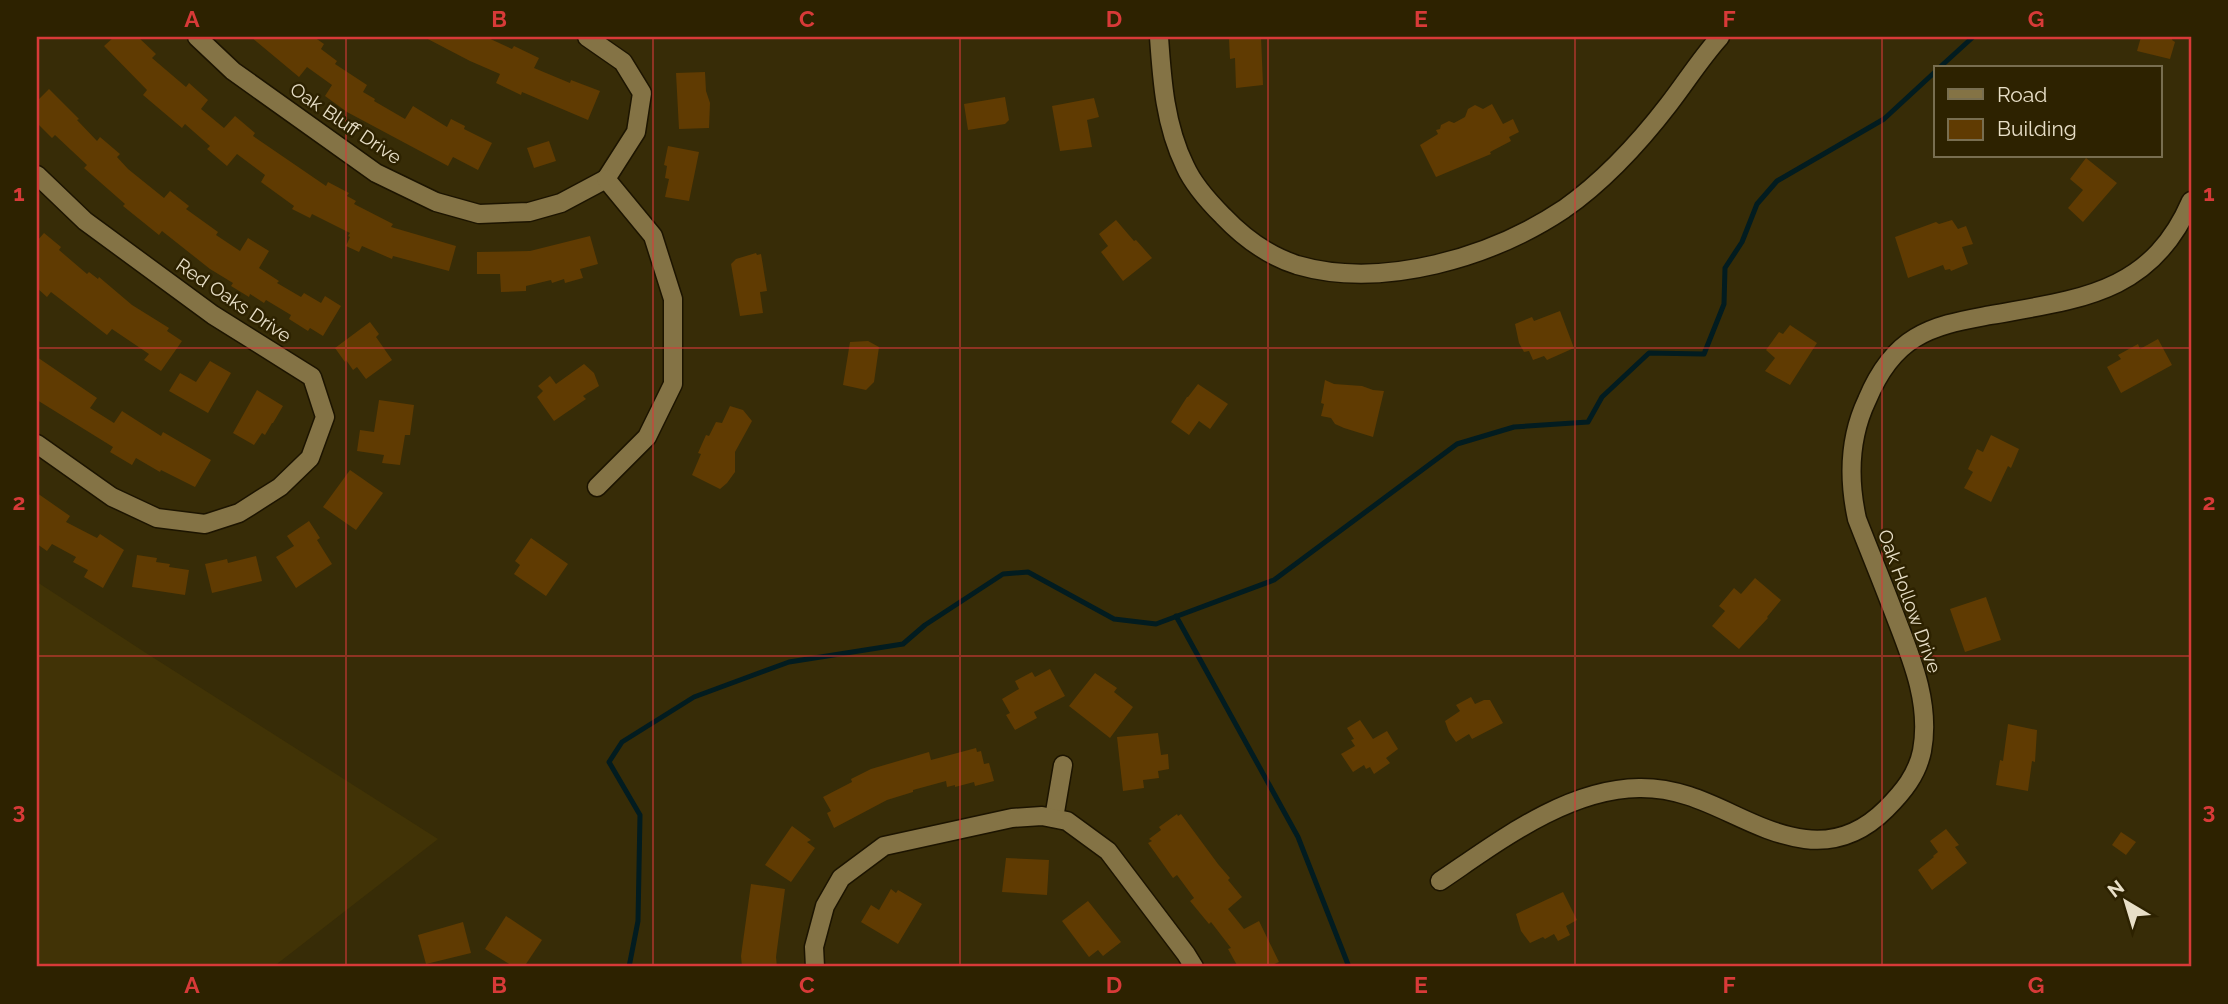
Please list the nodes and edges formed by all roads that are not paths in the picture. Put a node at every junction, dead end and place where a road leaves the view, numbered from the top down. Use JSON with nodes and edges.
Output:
{"nodes":[{"id":1,"x":197,"y":37,"type":"edge"},
{"id":2,"x":587,"y":37,"type":"edge"},
{"id":3,"x":1159,"y":37,"type":"edge"},
{"id":4,"x":1720,"y":37,"type":"edge"},
{"id":5,"x":37,"y":174,"type":"edge"},
{"id":6,"x":606,"y":179,"type":"junction"},
{"id":7,"x":2191,"y":201,"type":"edge"},
{"id":8,"x":37,"y":444,"type":"edge"},
{"id":9,"x":597,"y":487,"type":"dead end"},
{"id":10,"x":1063,"y":765,"type":"dead end"},
{"id":11,"x":1054,"y":818,"type":"junction"},
{"id":12,"x":1440,"y":881,"type":"dead end"},
{"id":13,"x":815,"y":967,"type":"edge"},
{"id":14,"x":1194,"y":967,"type":"edge"}],
"edges":[{"from":1,"to":6,"type":"street","name":"Oak Bluff Drive"},
{"from":2,"to":6,"type":"street"},
{"from":3,"to":4,"type":"street"},
{"from":5,"to":8,"type":"street","name":"Red Oaks Drive"},
{"from":6,"to":9,"type":"street"},
{"from":7,"to":12,"type":"street","name":"Oak Hollow Drive"},
{"from":10,"to":11,"type":"street"},
{"from":11,"to":13,"type":"street"},
{"from":11,"to":14,"type":"street"}]}
